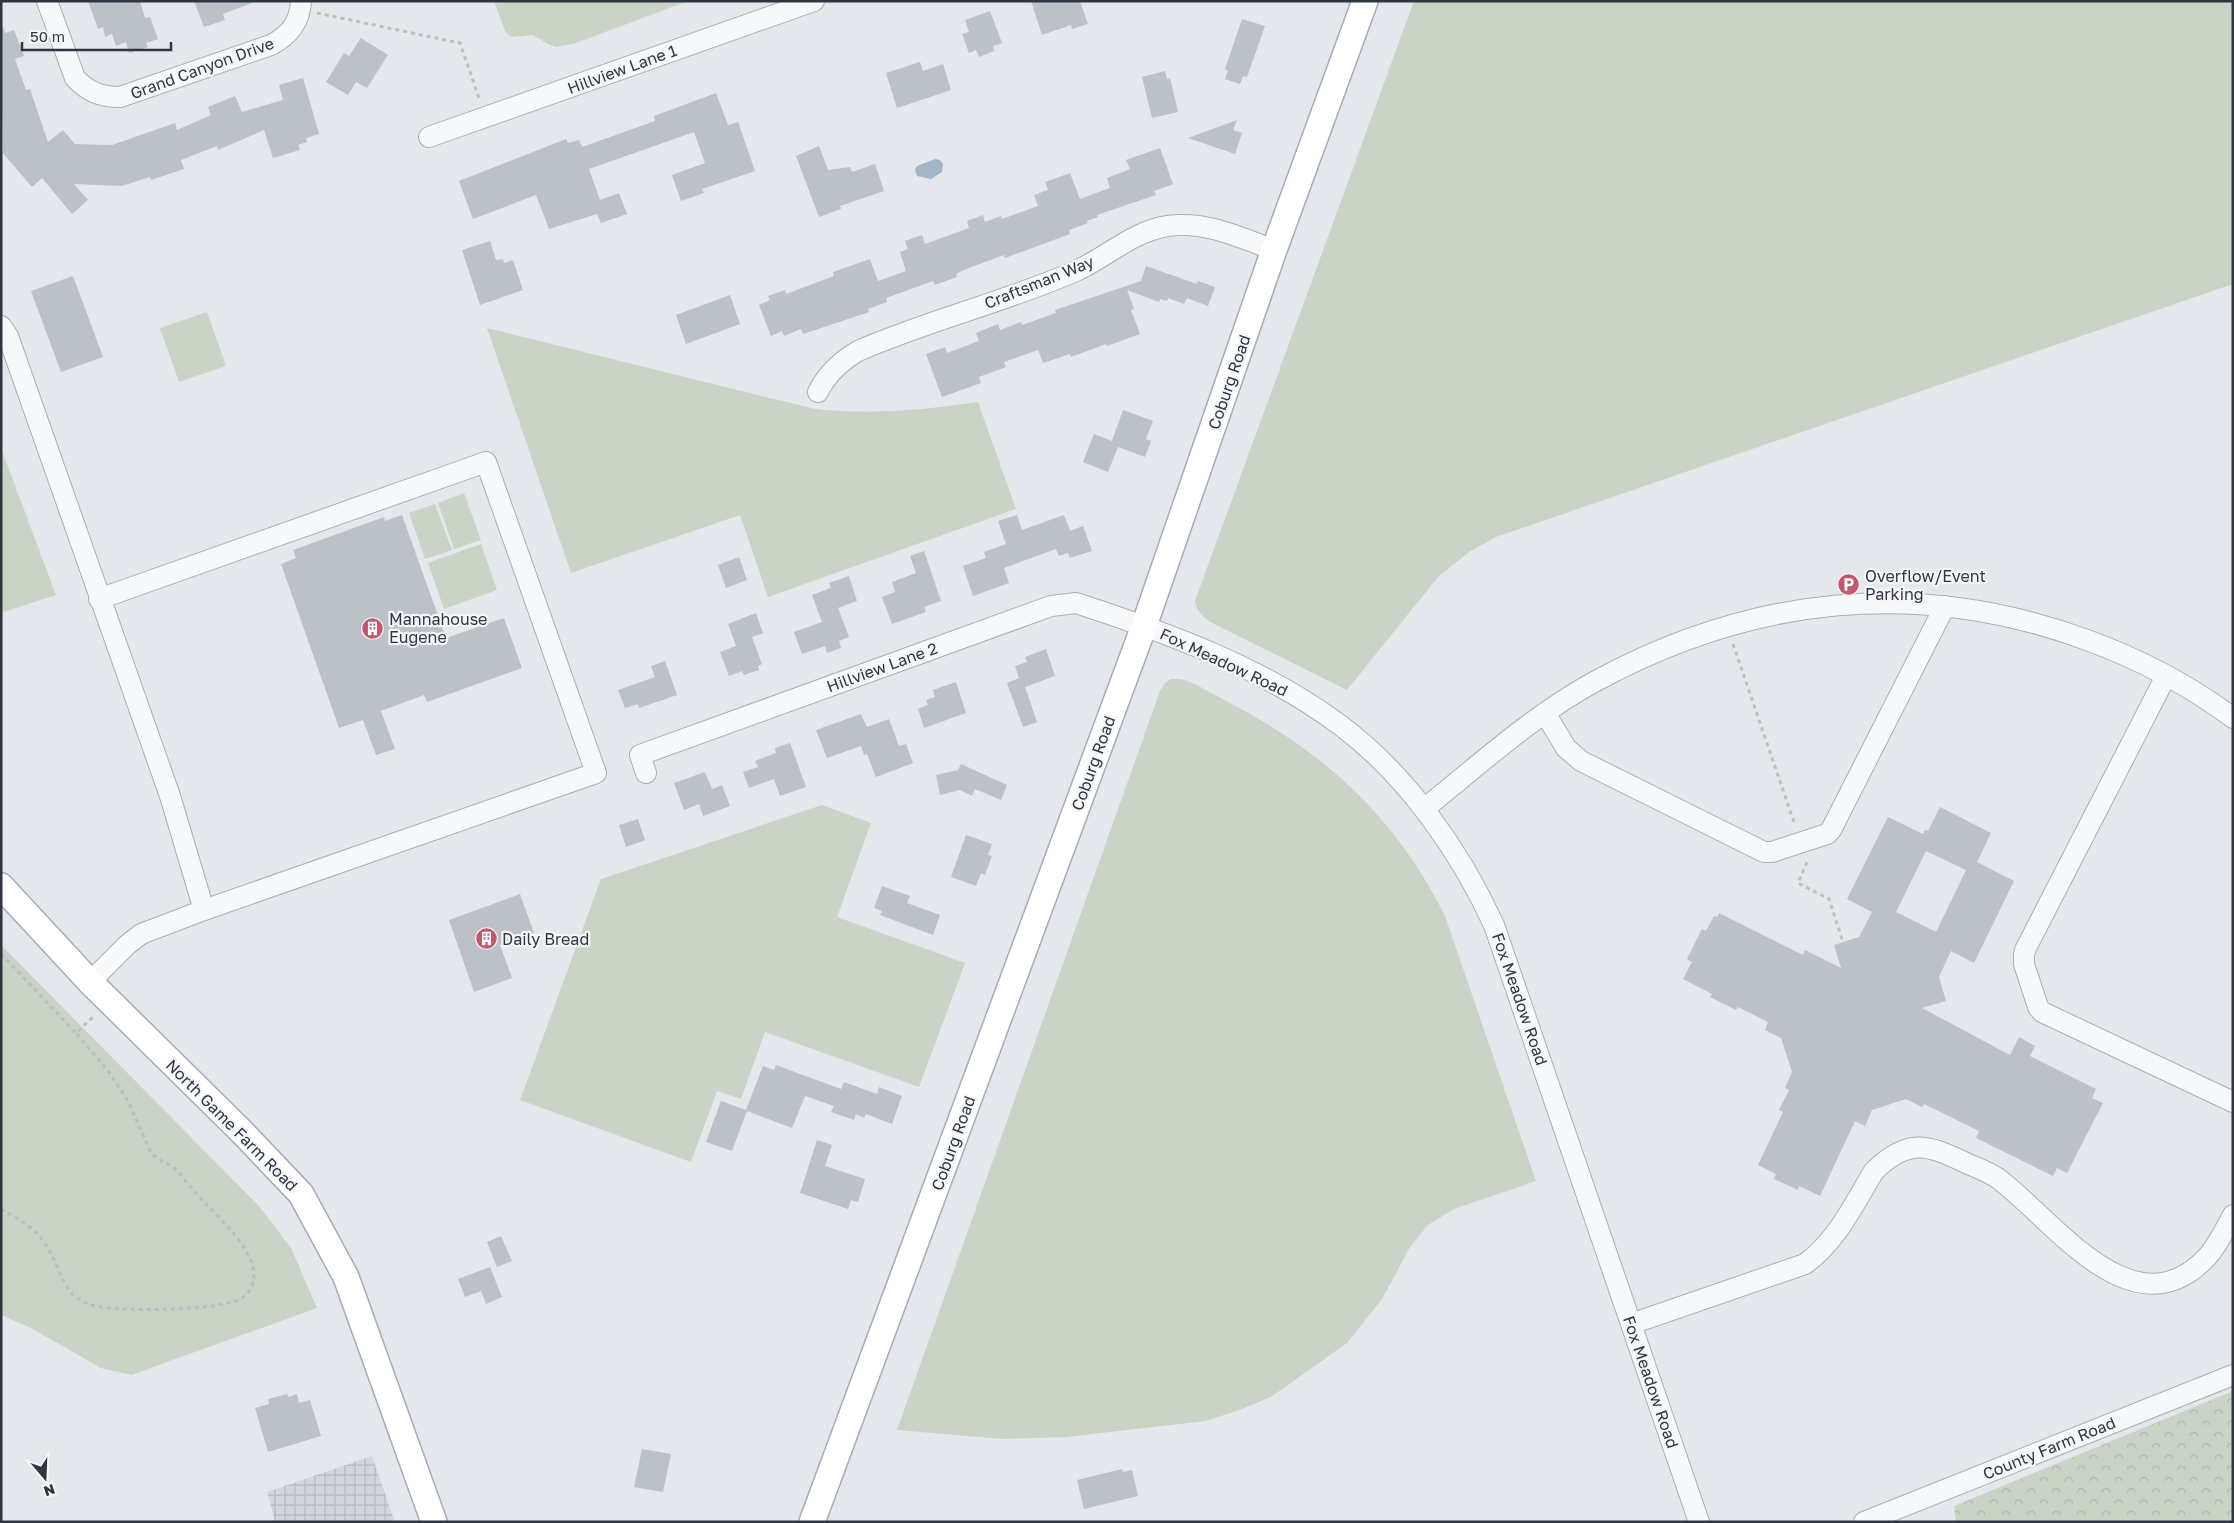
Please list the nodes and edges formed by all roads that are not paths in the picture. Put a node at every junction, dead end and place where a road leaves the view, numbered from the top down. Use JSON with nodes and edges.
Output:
{"nodes":[{"id":1,"x":47,"y":1,"type":"edge"},
{"id":2,"x":814,"y":1,"type":"edge"},
{"id":3,"x":1365,"y":1,"type":"edge"},
{"id":4,"x":301,"y":5,"type":"edge"},
{"id":5,"x":430,"y":137,"type":"dead end"},
{"id":6,"x":1274,"y":250,"type":"junction"},
{"id":7,"x":1,"y":326,"type":"edge"},
{"id":8,"x":818,"y":392,"type":"dead end"},
{"id":9,"x":99,"y":599,"type":"junction"},
{"id":10,"x":1945,"y":606,"type":"junction"},
{"id":11,"x":1144,"y":626,"type":"junction"},
{"id":12,"x":2166,"y":676,"type":"junction"},
{"id":13,"x":1545,"y":713,"type":"junction"},
{"id":14,"x":2233,"y":718,"type":"edge"},
{"id":15,"x":646,"y":773,"type":"dead end"},
{"id":16,"x":1424,"y":809,"type":"junction"},
{"id":17,"x":1,"y":886,"type":"edge"},
{"id":18,"x":204,"y":910,"type":"junction"},
{"id":19,"x":90,"y":982,"type":"junction"},
{"id":20,"x":2233,"y":1102,"type":"edge"},
{"id":21,"x":2233,"y":1215,"type":"edge"},
{"id":22,"x":1631,"y":1324,"type":"junction"},
{"id":23,"x":2233,"y":1375,"type":"edge"},
{"id":24,"x":434,"y":1522,"type":"edge"},
{"id":25,"x":812,"y":1522,"type":"edge"},
{"id":26,"x":1699,"y":1522,"type":"edge"},
{"id":27,"x":1864,"y":1522,"type":"edge"}],
"edges":[{"from":1,"to":4,"type":"street","name":"Grand Canyon Drive"},
{"from":2,"to":5,"type":"street","name":"Hillview Lane 1"},
{"from":3,"to":6,"type":"main road","name":"Coburg Road"},
{"from":6,"to":8,"type":"street","name":"Craftsman Way"},
{"from":6,"to":11,"type":"main road","name":"Coburg Road"},
{"from":7,"to":9,"type":"street"},
{"from":9,"to":18,"type":"street"},
{"from":9,"to":18,"type":"street"},
{"from":10,"to":12,"type":"street"},
{"from":10,"to":13,"type":"street"},
{"from":10,"to":13,"type":"street"},
{"from":11,"to":15,"type":"street","name":"Hillview Lane 2"},
{"from":11,"to":16,"type":"street","name":"Fox Meadow Road"},
{"from":11,"to":25,"type":"main road","name":"Coburg Road"},
{"from":12,"to":14,"type":"street"},
{"from":12,"to":20,"type":"street"},
{"from":13,"to":16,"type":"street"},
{"from":16,"to":22,"type":"street","name":"Fox Meadow Road"},
{"from":17,"to":19,"type":"main road","name":"North Game Farm Road"},
{"from":18,"to":19,"type":"street"},
{"from":19,"to":24,"type":"main road","name":"North Game Farm Road"},
{"from":21,"to":22,"type":"street"},
{"from":22,"to":26,"type":"street","name":"Fox Meadow Road"},
{"from":23,"to":27,"type":"street","name":"County Farm Road"}]}
